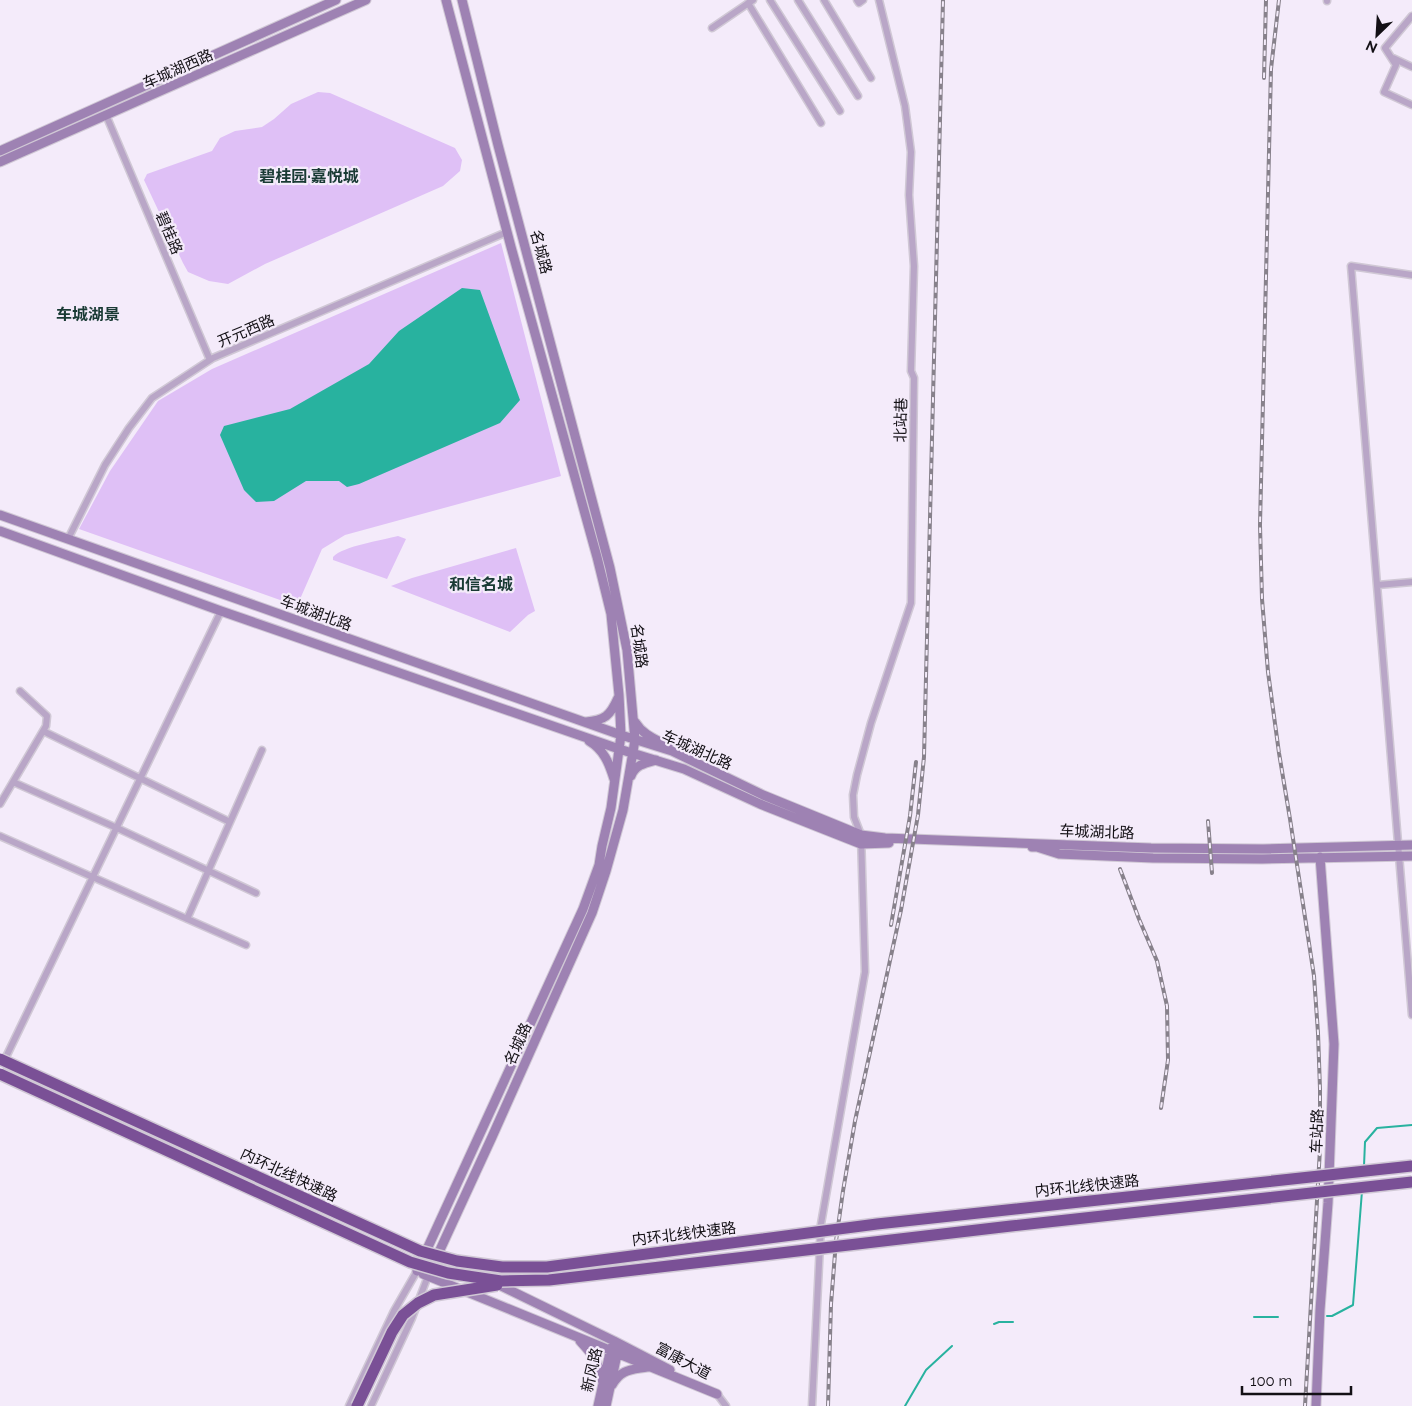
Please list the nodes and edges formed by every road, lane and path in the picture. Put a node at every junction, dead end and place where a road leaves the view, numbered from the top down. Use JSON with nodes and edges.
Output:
{"nodes":[{"id":1,"x":336,"y":0,"type":"edge"},
{"id":2,"x":366,"y":0,"type":"edge"},
{"id":3,"x":446,"y":0,"type":"edge"},
{"id":4,"x":462,"y":0,"type":"edge"},
{"id":5,"x":770,"y":0,"type":"edge"},
{"id":6,"x":798,"y":0,"type":"edge"},
{"id":7,"x":824,"y":0,"type":"edge"},
{"id":8,"x":857,"y":0,"type":"edge"},
{"id":9,"x":863,"y":0,"type":"edge"},
{"id":10,"x":880,"y":0,"type":"edge"},
{"id":11,"x":751,"y":2,"type":"edge"},
{"id":12,"x":1411,"y":20,"type":"edge"},
{"id":13,"x":712,"y":28,"type":"dead end"},
{"id":14,"x":1391,"y":57,"type":"junction"},
{"id":15,"x":1412,"y":67,"type":"edge"},
{"id":16,"x":871,"y":78,"type":"dead end"},
{"id":17,"x":858,"y":96,"type":"dead end"},
{"id":18,"x":1412,"y":105,"type":"edge"},
{"id":19,"x":840,"y":111,"type":"dead end"},
{"id":20,"x":106,"y":115,"type":"junction"},
{"id":21,"x":821,"y":123,"type":"dead end"},
{"id":22,"x":0,"y":151,"type":"edge"},
{"id":23,"x":0,"y":162,"type":"edge"},
{"id":24,"x":507,"y":232,"type":"junction"},
{"id":25,"x":1412,"y":275,"type":"edge"},
{"id":26,"x":210,"y":360,"type":"junction"},
{"id":27,"x":0,"y":515,"type":"edge"},
{"id":28,"x":0,"y":531,"type":"edge"},
{"id":29,"x":68,"y":539,"type":"junction"},
{"id":30,"x":1412,"y":582,"type":"edge"},
{"id":31,"x":1378,"y":585,"type":"junction"},
{"id":32,"x":222,"y":611,"type":"junction"},
{"id":33,"x":20,"y":692,"type":"dead end"},
{"id":34,"x":620,"y":695,"type":"junction"},
{"id":35,"x":633,"y":719,"type":"junction"},
{"id":36,"x":583,"y":722,"type":"junction"},
{"id":37,"x":43,"y":731,"type":"junction"},
{"id":38,"x":581,"y":735,"type":"junction"},
{"id":39,"x":621,"y":735,"type":"junction"},
{"id":40,"x":635,"y":740,"type":"junction"},
{"id":41,"x":619,"y":749,"type":"junction"},
{"id":42,"x":262,"y":750,"type":"dead end"},
{"id":43,"x":634,"y":753,"type":"junction"},
{"id":44,"x":656,"y":760,"type":"junction"},
{"id":45,"x":141,"y":778,"type":"junction"},
{"id":46,"x":629,"y":781,"type":"junction"},
{"id":47,"x":13,"y":782,"type":"junction"},
{"id":48,"x":615,"y":783,"type":"junction"},
{"id":49,"x":763,"y":795,"type":"junction"},
{"id":50,"x":0,"y":804,"type":"edge"},
{"id":51,"x":230,"y":822,"type":"junction"},
{"id":52,"x":116,"y":828,"type":"junction"},
{"id":53,"x":0,"y":836,"type":"edge"},
{"id":54,"x":861,"y":839,"type":"junction"},
{"id":55,"x":1412,"y":845,"type":"edge"},
{"id":56,"x":1399,"y":846,"type":"junction"},
{"id":57,"x":1412,"y":856,"type":"edge"},
{"id":58,"x":1320,"y":857,"type":"junction"},
{"id":59,"x":1400,"y":857,"type":"junction"},
{"id":60,"x":208,"y":872,"type":"junction"},
{"id":61,"x":93,"y":877,"type":"junction"},
{"id":62,"x":256,"y":894,"type":"dead end"},
{"id":63,"x":187,"y":919,"type":"junction"},
{"id":64,"x":246,"y":946,"type":"dead end"},
{"id":65,"x":1412,"y":1015,"type":"edge"},
{"id":66,"x":3,"y":1058,"type":"edge"},
{"id":67,"x":0,"y":1074,"type":"edge"},
{"id":68,"x":1412,"y":1166,"type":"edge"},
{"id":69,"x":1412,"y":1182,"type":"edge"},
{"id":70,"x":373,"y":1225,"type":"dead end"},
{"id":71,"x":363,"y":1246,"type":"dead end"},
{"id":72,"x":426,"y":1250,"type":"junction"},
{"id":73,"x":438,"y":1255,"type":"junction"},
{"id":74,"x":417,"y":1271,"type":"junction"},
{"id":75,"x":428,"y":1276,"type":"junction"},
{"id":76,"x":527,"y":1281,"type":"junction"},
{"id":77,"x":576,"y":1338,"type":"junction"},
{"id":78,"x":618,"y":1343,"type":"junction"},
{"id":79,"x":613,"y":1353,"type":"junction"},
{"id":80,"x":648,"y":1367,"type":"junction"},
{"id":81,"x":606,"y":1389,"type":"junction"},
{"id":82,"x":717,"y":1394,"type":"junction"},
{"id":83,"x":349,"y":1406,"type":"edge"},
{"id":84,"x":357,"y":1406,"type":"edge"},
{"id":85,"x":371,"y":1406,"type":"edge"},
{"id":86,"x":598,"y":1406,"type":"edge"},
{"id":87,"x":606,"y":1406,"type":"edge"},
{"id":88,"x":726,"y":1406,"type":"edge"},
{"id":89,"x":812,"y":1406,"type":"edge"},
{"id":90,"x":1316,"y":1406,"type":"edge"}],
"edges":[{"from":1,"to":22,"type":"main road","name":"车城湖西路"},
{"from":2,"to":20,"type":"main road","name":"车城湖西路"},
{"from":3,"to":24,"type":"main road","name":"名城路"},
{"from":4,"to":35,"type":"main road","name":"名城路"},
{"from":5,"to":19,"type":"street"},
{"from":6,"to":17,"type":"street"},
{"from":7,"to":16,"type":"street"},
{"from":8,"to":9,"type":"street"},
{"from":10,"to":54,"type":"street","name":"北站巷"},
{"from":11,"to":13,"type":"street"},
{"from":11,"to":21,"type":"street"},
{"from":12,"to":14,"type":"street"},
{"from":14,"to":15,"type":"street"},
{"from":14,"to":18,"type":"street"},
{"from":20,"to":23,"type":"main road","name":"车城湖西路"},
{"from":20,"to":26,"type":"street","name":"碧桂路"},
{"from":24,"to":26,"type":"street","name":"开元西路"},
{"from":24,"to":34,"type":"main road","name":"名城路"},
{"from":25,"to":31,"type":"street"},
{"from":26,"to":29,"type":"street","name":"开元西路"},
{"from":27,"to":29,"type":"main road","name":"车城湖北路"},
{"from":28,"to":32,"type":"main road","name":"车城湖北路"},
{"from":29,"to":36,"type":"main road","name":"车城湖北路"},
{"from":30,"to":31,"type":"street"},
{"from":31,"to":56,"type":"street"},
{"from":32,"to":38,"type":"main road","name":"车城湖北路"},
{"from":32,"to":45,"type":"street"},
{"from":33,"to":37,"type":"street"},
{"from":34,"to":36,"type":"main road"},
{"from":34,"to":39,"type":"main road","name":"名城路"},
{"from":35,"to":40,"type":"main road","name":"名城路"},
{"from":35,"to":49,"type":"main road"},
{"from":36,"to":39,"type":"main road","name":"车城湖北路"},
{"from":37,"to":45,"type":"street"},
{"from":37,"to":47,"type":"street"},
{"from":38,"to":41,"type":"main road","name":"车城湖北路"},
{"from":38,"to":48,"type":"main road"},
{"from":39,"to":40,"type":"main road","name":"车城湖北路"},
{"from":39,"to":41,"type":"main road","name":"名城路"},
{"from":40,"to":43,"type":"main road","name":"名城路"},
{"from":40,"to":49,"type":"main road","name":"车城湖北路"},
{"from":41,"to":43,"type":"main road","name":"车城湖北路"},
{"from":41,"to":48,"type":"main road","name":"名城路"},
{"from":42,"to":51,"type":"street"},
{"from":43,"to":44,"type":"main road","name":"车城湖北路"},
{"from":43,"to":46,"type":"main road","name":"名城路"},
{"from":44,"to":46,"type":"main road"},
{"from":44,"to":54,"type":"main road","name":"车城湖北路"},
{"from":45,"to":51,"type":"street"},
{"from":45,"to":52,"type":"street"},
{"from":46,"to":73,"type":"main road","name":"名城路"},
{"from":47,"to":50,"type":"street"},
{"from":47,"to":52,"type":"street"},
{"from":48,"to":72,"type":"main road","name":"名城路"},
{"from":49,"to":54,"type":"main road","name":"车城湖北路"},
{"from":51,"to":60,"type":"street"},
{"from":52,"to":60,"type":"street"},
{"from":52,"to":61,"type":"street"},
{"from":53,"to":61,"type":"street"},
{"from":54,"to":56,"type":"main road","name":"车城湖北路"},
{"from":54,"to":58,"type":"main road","name":"车城湖北路"},
{"from":54,"to":89,"type":"street","name":"北站巷"},
{"from":55,"to":56,"type":"main road","name":"车城湖北路"},
{"from":56,"to":59,"type":"street"},
{"from":57,"to":59,"type":"main road","name":"车城湖北路"},
{"from":58,"to":59,"type":"main road","name":"车城湖北路"},
{"from":58,"to":90,"type":"main road","name":"车站路"},
{"from":59,"to":65,"type":"street"},
{"from":60,"to":62,"type":"street"},
{"from":60,"to":63,"type":"street"},
{"from":61,"to":63,"type":"street"},
{"from":61,"to":66,"type":"street"},
{"from":63,"to":64,"type":"street"},
{"from":66,"to":68,"type":"highway","name":"内环北线快速路","bridge":true},
{"from":67,"to":76,"type":"highway","name":"内环北线快速路","bridge":true},
{"from":69,"to":76,"type":"highway","name":"内环北线快速路","bridge":true},
{"from":70,"to":72,"type":"main road","name":"富康大道"},
{"from":71,"to":74,"type":"main road","name":"富康大道"},
{"from":72,"to":73,"type":"main road","name":"富康大道"},
{"from":72,"to":74,"type":"main road","name":"名城路"},
{"from":73,"to":75,"type":"main road","name":"名城路"},
{"from":73,"to":78,"type":"main road","name":"富康大道"},
{"from":74,"to":75,"type":"main road","name":"富康大道"},
{"from":74,"to":83,"type":"street"},
{"from":75,"to":77,"type":"main road","name":"富康大道"},
{"from":75,"to":85,"type":"street"},
{"from":76,"to":84,"type":"highway","bridge":true},
{"from":77,"to":79,"type":"main road","name":"富康大道"},
{"from":77,"to":81,"type":"main road"},
{"from":78,"to":79,"type":"main road","name":"新风路"},
{"from":78,"to":82,"type":"main road","name":"富康大道"},
{"from":79,"to":80,"type":"main road","name":"富康大道"},
{"from":79,"to":81,"type":"main road","name":"新风路"},
{"from":80,"to":81,"type":"main road"},
{"from":80,"to":82,"type":"main road","name":"富康大道"},
{"from":81,"to":86,"type":"main road","name":"新风路"},
{"from":81,"to":87,"type":"main road","name":"新风路"},
{"from":82,"to":88,"type":"street"}]}
